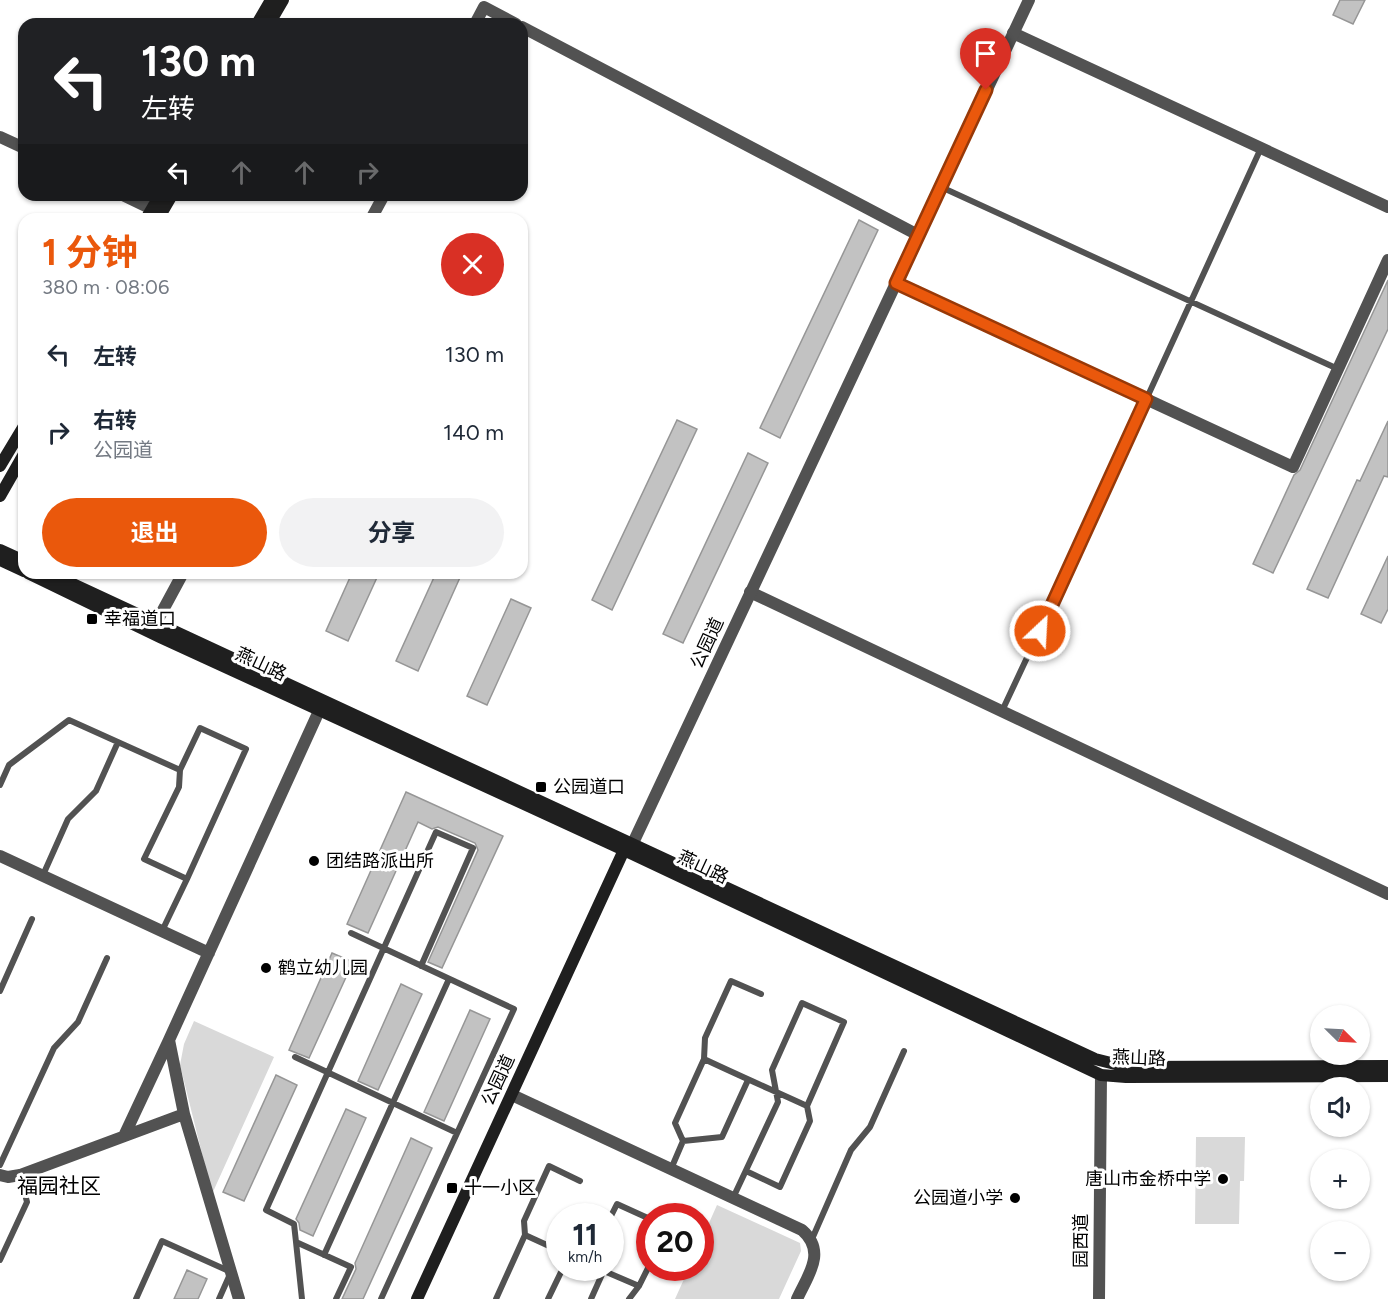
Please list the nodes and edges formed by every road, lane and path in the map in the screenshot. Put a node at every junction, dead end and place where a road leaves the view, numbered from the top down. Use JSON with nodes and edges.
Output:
{"nodes":[{"id":1,"x":271,"y":0,"type":"edge"},
{"id":2,"x":283,"y":0,"type":"edge"},
{"id":3,"x":1029,"y":0,"type":"edge"},
{"id":4,"x":260,"y":18,"type":"edge"},
{"id":5,"x":272,"y":18,"type":"edge"},
{"id":6,"x":478,"y":18,"type":"edge"},
{"id":7,"x":505,"y":18,"type":"edge"},
{"id":8,"x":528,"y":30,"type":"edge"},
{"id":9,"x":1013,"y":33,"type":"junction"},
{"id":10,"x":0,"y":137,"type":"edge"},
{"id":11,"x":18,"y":145,"type":"edge"},
{"id":12,"x":1261,"y":148,"type":"junction"},
{"id":13,"x":941,"y":186,"type":"junction"},
{"id":14,"x":131,"y":201,"type":"edge"},
{"id":15,"x":166,"y":201,"type":"edge"},
{"id":16,"x":1388,"y":207,"type":"edge"},
{"id":17,"x":148,"y":213,"type":"edge"},
{"id":18,"x":155,"y":213,"type":"edge"},
{"id":19,"x":918,"y":235,"type":"junction"},
{"id":20,"x":1388,"y":260,"type":"edge"},
{"id":21,"x":896,"y":283,"type":"junction"},
{"id":22,"x":1191,"y":301,"type":"junction"},
{"id":23,"x":1338,"y":369,"type":"junction"},
{"id":24,"x":1146,"y":399,"type":"junction"},
{"id":25,"x":18,"y":436,"type":"edge"},
{"id":26,"x":18,"y":464,"type":"edge"},
{"id":27,"x":0,"y":466,"type":"edge"},
{"id":28,"x":0,"y":496,"type":"edge"},
{"id":29,"x":0,"y":550,"type":"edge"},
{"id":30,"x":18,"y":558,"type":"edge"},
{"id":31,"x":0,"y":560,"type":"edge"},
{"id":32,"x":18,"y":568,"type":"edge"},
{"id":33,"x":41,"y":579,"type":"edge"},
{"id":34,"x":62,"y":579,"type":"edge"},
{"id":35,"x":180,"y":579,"type":"edge"},
{"id":36,"x":750,"y":592,"type":"junction"},
{"id":37,"x":156,"y":623,"type":"junction"},
{"id":38,"x":319,"y":711,"type":"junction"},
{"id":39,"x":1002,"y":711,"type":"junction"},
{"id":40,"x":118,"y":742,"type":"junction"},
{"id":41,"x":180,"y":770,"type":"junction"},
{"id":42,"x":0,"y":785,"type":"edge"},
{"id":43,"x":628,"y":847,"type":"junction"},
{"id":44,"x":0,"y":855,"type":"edge"},
{"id":45,"x":43,"y":875,"type":"junction"},
{"id":46,"x":187,"y":879,"type":"junction"},
{"id":47,"x":1388,"y":894,"type":"edge"},
{"id":48,"x":32,"y":919,"type":"dead end"},
{"id":49,"x":162,"y":931,"type":"junction"},
{"id":50,"x":351,"y":933,"type":"dead end"},
{"id":51,"x":384,"y":948,"type":"junction"},
{"id":52,"x":209,"y":953,"type":"junction"},
{"id":53,"x":107,"y":958,"type":"dead end"},
{"id":54,"x":421,"y":966,"type":"junction"},
{"id":55,"x":449,"y":979,"type":"junction"},
{"id":56,"x":0,"y":991,"type":"edge"},
{"id":57,"x":761,"y":994,"type":"dead end"},
{"id":58,"x":169,"y":1040,"type":"junction"},
{"id":59,"x":904,"y":1051,"type":"dead end"},
{"id":60,"x":295,"y":1057,"type":"dead end"},
{"id":61,"x":704,"y":1059,"type":"junction"},
{"id":62,"x":1388,"y":1066,"type":"edge"},
{"id":63,"x":328,"y":1072,"type":"junction"},
{"id":64,"x":1101,"y":1075,"type":"junction"},
{"id":65,"x":1388,"y":1076,"type":"edge"},
{"id":66,"x":748,"y":1080,"type":"junction"},
{"id":67,"x":776,"y":1092,"type":"junction"},
{"id":68,"x":512,"y":1095,"type":"junction"},
{"id":69,"x":393,"y":1103,"type":"junction"},
{"id":70,"x":807,"y":1106,"type":"junction"},
{"id":71,"x":184,"y":1114,"type":"junction"},
{"id":72,"x":457,"y":1133,"type":"junction"},
{"id":73,"x":124,"y":1136,"type":"junction"},
{"id":74,"x":684,"y":1141,"type":"junction"},
{"id":75,"x":0,"y":1165,"type":"edge"},
{"id":76,"x":670,"y":1169,"type":"junction"},
{"id":77,"x":746,"y":1171,"type":"junction"},
{"id":78,"x":0,"y":1175,"type":"edge"},
{"id":79,"x":20,"y":1175,"type":"junction"},
{"id":80,"x":580,"y":1180,"type":"dead end"},
{"id":81,"x":733,"y":1198,"type":"junction"},
{"id":82,"x":525,"y":1235,"type":"junction"},
{"id":83,"x":812,"y":1239,"type":"junction"},
{"id":84,"x":296,"y":1242,"type":"junction"},
{"id":85,"x":546,"y":1245,"type":"edge"},
{"id":86,"x":324,"y":1255,"type":"junction"},
{"id":87,"x":0,"y":1260,"type":"edge"},
{"id":88,"x":231,"y":1272,"type":"junction"},
{"id":89,"x":624,"y":1279,"type":"edge"},
{"id":90,"x":556,"y":1281,"type":"edge"},
{"id":91,"x":597,"y":1281,"type":"edge"},
{"id":92,"x":641,"y":1281,"type":"edge"},
{"id":93,"x":639,"y":1286,"type":"junction"},
{"id":94,"x":136,"y":1299,"type":"edge"},
{"id":95,"x":219,"y":1299,"type":"edge"},
{"id":96,"x":239,"y":1299,"type":"edge"},
{"id":97,"x":302,"y":1299,"type":"edge"},
{"id":98,"x":336,"y":1299,"type":"edge"},
{"id":99,"x":381,"y":1299,"type":"edge"},
{"id":100,"x":417,"y":1299,"type":"edge"},
{"id":101,"x":496,"y":1299,"type":"edge"},
{"id":102,"x":548,"y":1299,"type":"edge"},
{"id":103,"x":591,"y":1299,"type":"edge"},
{"id":104,"x":629,"y":1299,"type":"edge"},
{"id":105,"x":797,"y":1299,"type":"edge"},
{"id":106,"x":1099,"y":1299,"type":"edge"}],
"edges":[{"from":1,"to":4,"type":"main road"},
{"from":2,"to":5,"type":"main road"},
{"from":3,"to":9,"type":"street","name":"公园道"},
{"from":6,"to":7,"type":"street"},
{"from":8,"to":19,"type":"street"},
{"from":9,"to":12,"type":"street"},
{"from":9,"to":13,"type":"street","name":"公园道"},
{"from":10,"to":11,"type":"street"},
{"from":12,"to":16,"type":"street"},
{"from":12,"to":22,"type":"lane"},
{"from":13,"to":19,"type":"street","name":"公园道"},
{"from":13,"to":22,"type":"lane"},
{"from":14,"to":17,"type":"street"},
{"from":15,"to":18,"type":"main road"},
{"from":19,"to":21,"type":"street","name":"公园道"},
{"from":20,"to":23,"type":"street"},
{"from":21,"to":24,"type":"street"},
{"from":21,"to":36,"type":"street","name":"公园道"},
{"from":22,"to":23,"type":"lane"},
{"from":22,"to":24,"type":"lane"},
{"from":23,"to":24,"type":"street"},
{"from":24,"to":39,"type":"lane"},
{"from":25,"to":27,"type":"main road"},
{"from":26,"to":28,"type":"main road"},
{"from":29,"to":30,"type":"main road"},
{"from":31,"to":32,"type":"main road","name":"燕山路"},
{"from":33,"to":38,"type":"main road","name":"燕山路"},
{"from":34,"to":37,"type":"main road","name":"燕山路"},
{"from":35,"to":37,"type":"street"},
{"from":36,"to":39,"type":"street"},
{"from":36,"to":43,"type":"street","name":"公园道"},
{"from":37,"to":43,"type":"main road","name":"燕山路"},
{"from":38,"to":43,"type":"main road","name":"燕山路"},
{"from":38,"to":52,"type":"street"},
{"from":39,"to":47,"type":"street"},
{"from":40,"to":41,"type":"lane"},
{"from":40,"to":42,"type":"lane"},
{"from":40,"to":45,"type":"lane"},
{"from":41,"to":46,"type":"lane"},
{"from":41,"to":46,"type":"lane"},
{"from":43,"to":62,"type":"main road","name":"燕山路"},
{"from":43,"to":64,"type":"main road","name":"燕山路"},
{"from":43,"to":68,"type":"main road","name":"公园道"},
{"from":44,"to":45,"type":"street"},
{"from":45,"to":49,"type":"street"},
{"from":46,"to":49,"type":"lane"},
{"from":48,"to":56,"type":"lane"},
{"from":49,"to":52,"type":"street"},
{"from":50,"to":51,"type":"lane"},
{"from":51,"to":54,"type":"lane"},
{"from":51,"to":54,"type":"lane"},
{"from":51,"to":63,"type":"lane"},
{"from":52,"to":58,"type":"street"},
{"from":53,"to":75,"type":"lane"},
{"from":54,"to":55,"type":"lane"},
{"from":55,"to":69,"type":"lane"},
{"from":55,"to":72,"type":"lane"},
{"from":57,"to":61,"type":"lane"},
{"from":58,"to":71,"type":"street"},
{"from":58,"to":73,"type":"street"},
{"from":59,"to":83,"type":"lane"},
{"from":60,"to":63,"type":"lane"},
{"from":61,"to":66,"type":"lane"},
{"from":61,"to":74,"type":"lane"},
{"from":63,"to":69,"type":"lane"},
{"from":63,"to":84,"type":"lane"},
{"from":64,"to":65,"type":"main road","name":"燕山路"},
{"from":64,"to":106,"type":"street","name":"园西道"},
{"from":66,"to":67,"type":"lane"},
{"from":66,"to":74,"type":"lane"},
{"from":67,"to":70,"type":"lane"},
{"from":67,"to":70,"type":"lane"},
{"from":67,"to":77,"type":"lane"},
{"from":68,"to":76,"type":"street"},
{"from":68,"to":100,"type":"main road","name":"公园道"},
{"from":69,"to":72,"type":"lane"},
{"from":69,"to":86,"type":"lane"},
{"from":70,"to":77,"type":"lane"},
{"from":71,"to":73,"type":"street"},
{"from":71,"to":88,"type":"street"},
{"from":72,"to":99,"type":"lane"},
{"from":73,"to":79,"type":"street"},
{"from":74,"to":76,"type":"lane"},
{"from":76,"to":81,"type":"street"},
{"from":77,"to":81,"type":"lane"},
{"from":78,"to":79,"type":"street"},
{"from":79,"to":87,"type":"lane"},
{"from":80,"to":82,"type":"lane"},
{"from":81,"to":83,"type":"street"},
{"from":82,"to":85,"type":"lane"},
{"from":82,"to":101,"type":"lane"},
{"from":83,"to":105,"type":"street"},
{"from":84,"to":86,"type":"lane"},
{"from":84,"to":97,"type":"lane"},
{"from":86,"to":98,"type":"lane"},
{"from":88,"to":94,"type":"lane"},
{"from":88,"to":95,"type":"lane"},
{"from":88,"to":96,"type":"street"},
{"from":89,"to":93,"type":"lane"},
{"from":90,"to":102,"type":"lane"},
{"from":91,"to":103,"type":"lane"},
{"from":92,"to":93,"type":"lane"},
{"from":93,"to":104,"type":"lane"}]}
